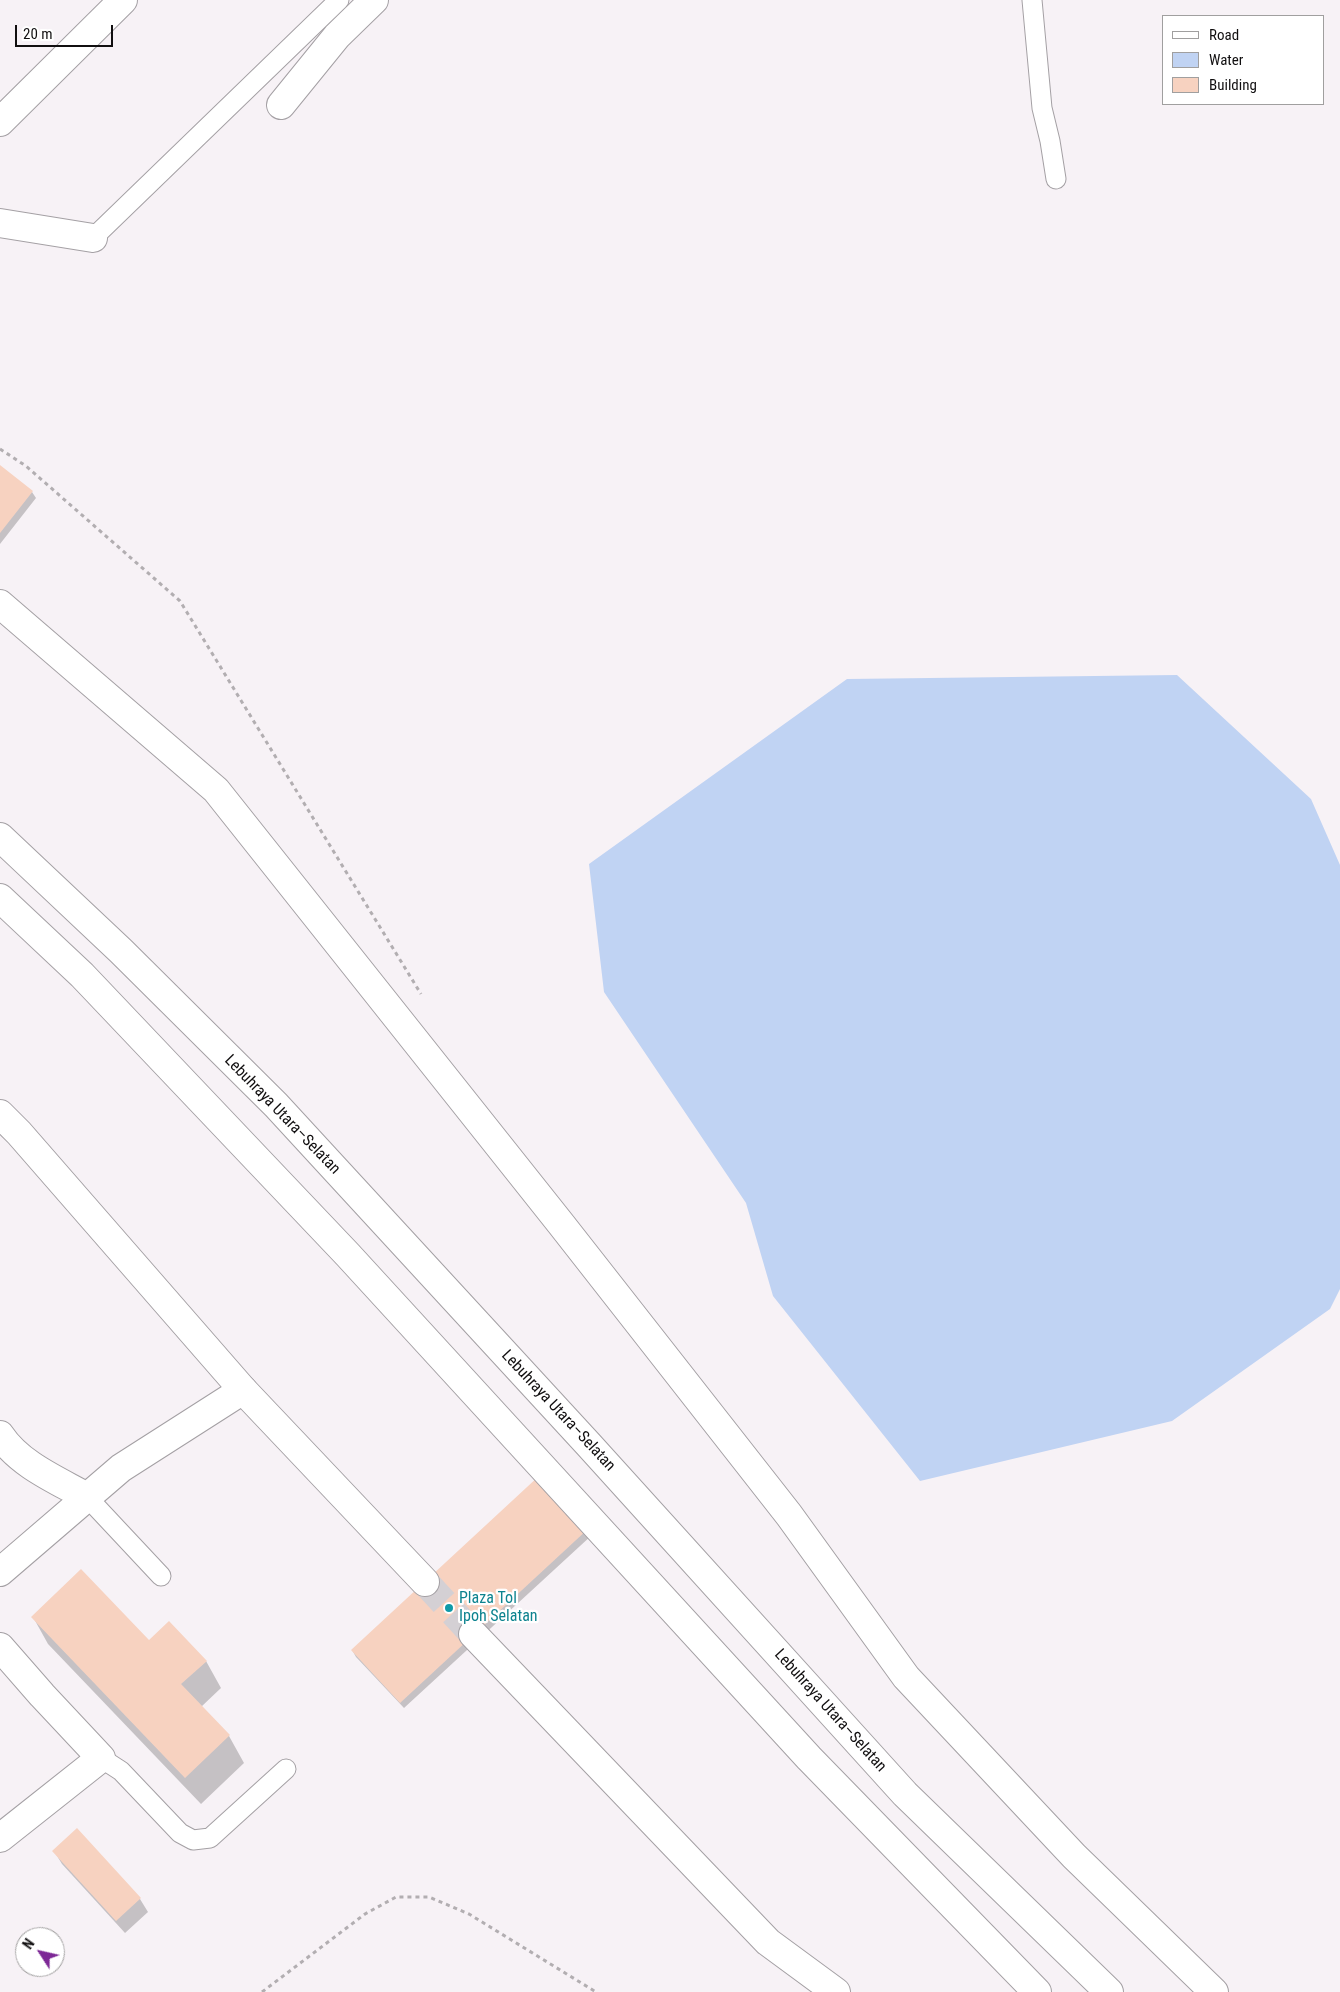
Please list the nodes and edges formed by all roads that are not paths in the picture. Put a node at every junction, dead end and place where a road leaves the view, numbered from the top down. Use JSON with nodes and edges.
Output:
{"nodes":[{"id":1,"x":123,"y":0,"type":"edge"},
{"id":2,"x":339,"y":0,"type":"edge"},
{"id":3,"x":374,"y":0,"type":"edge"},
{"id":4,"x":1032,"y":0,"type":"edge"},
{"id":5,"x":281,"y":105,"type":"dead end"},
{"id":6,"x":0,"y":122,"type":"edge"},
{"id":7,"x":1056,"y":179,"type":"dead end"},
{"id":8,"x":0,"y":223,"type":"edge"},
{"id":9,"x":93,"y":238,"type":"joint"},
{"id":10,"x":0,"y":604,"type":"edge"},
{"id":11,"x":0,"y":837,"type":"edge"},
{"id":12,"x":0,"y":898,"type":"edge"},
{"id":13,"x":0,"y":1114,"type":"edge"},
{"id":14,"x":243,"y":1390,"type":"junction"},
{"id":15,"x":2,"y":1442,"type":"edge"},
{"id":16,"x":87,"y":1497,"type":"junction"},
{"id":17,"x":0,"y":1572,"type":"edge"},
{"id":18,"x":161,"y":1576,"type":"dead end"},
{"id":19,"x":425,"y":1582,"type":"tunnel mouth"},
{"id":20,"x":473,"y":1634,"type":"tunnel mouth"},
{"id":21,"x":0,"y":1647,"type":"edge"},
{"id":22,"x":101,"y":1758,"type":"junction"},
{"id":23,"x":286,"y":1770,"type":"dead end"},
{"id":24,"x":0,"y":1838,"type":"edge"},
{"id":25,"x":836,"y":1992,"type":"edge"},
{"id":26,"x":1037,"y":1992,"type":"edge"},
{"id":27,"x":1109,"y":1992,"type":"edge"},
{"id":28,"x":1214,"y":1992,"type":"edge"}],
"edges":[{"from":1,"to":6,"type":"main road"},
{"from":2,"to":9,"type":"lane"},
{"from":3,"to":5,"type":"main road"},
{"from":4,"to":7,"type":"lane"},
{"from":8,"to":9,"type":"main road"},
{"from":10,"to":28,"type":"main road"},
{"from":11,"to":27,"type":"main road","name":"Lebuhraya Utara–Selatan"},
{"from":12,"to":26,"type":"main road"},
{"from":13,"to":14,"type":"main road"},
{"from":14,"to":16,"type":"main road"},
{"from":14,"to":19,"type":"main road"},
{"from":15,"to":16,"type":"main road"},
{"from":16,"to":17,"type":"main road"},
{"from":16,"to":18,"type":"lane"},
{"from":20,"to":25,"type":"main road"},
{"from":21,"to":22,"type":"main road"},
{"from":22,"to":23,"type":"lane"},
{"from":22,"to":24,"type":"main road"}]}
